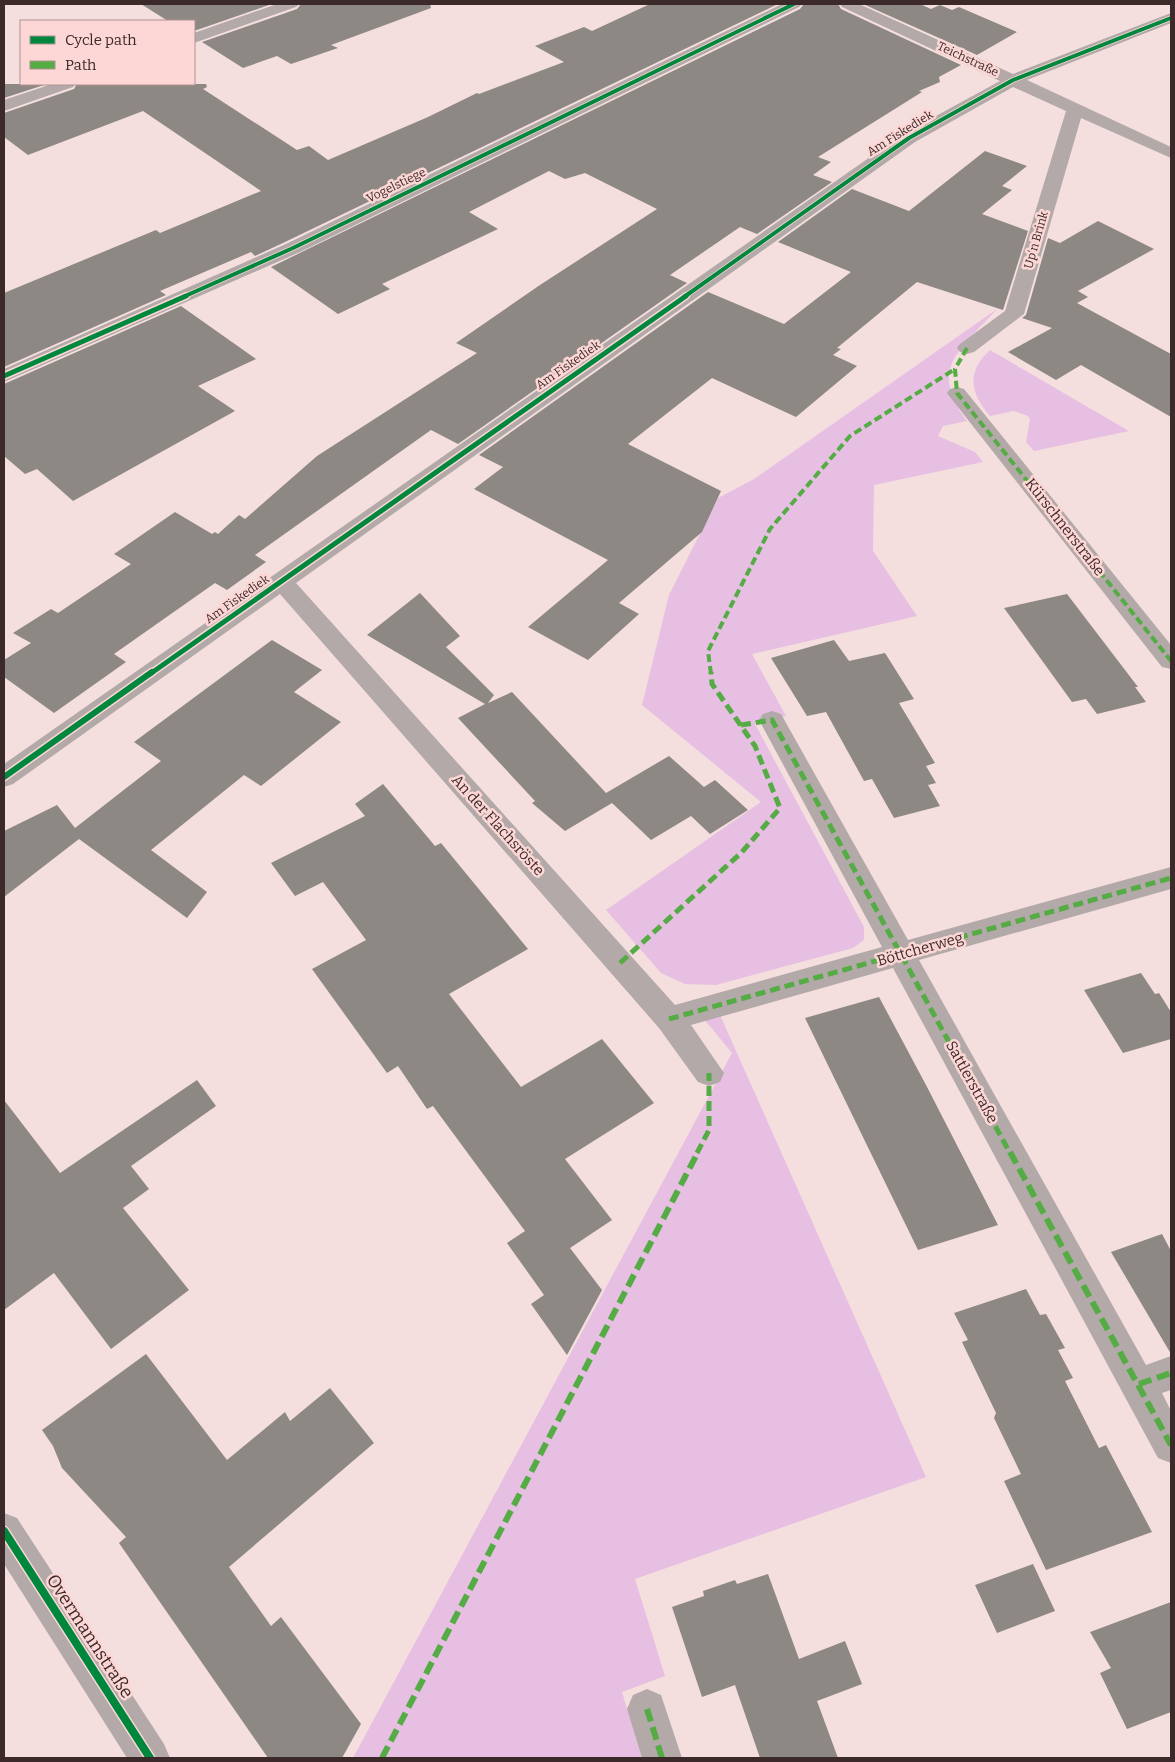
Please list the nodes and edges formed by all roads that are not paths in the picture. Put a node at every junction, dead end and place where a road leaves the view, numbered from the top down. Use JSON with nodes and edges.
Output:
{"nodes":[{"id":1,"x":291,"y":4,"type":"edge"},
{"id":2,"x":794,"y":4,"type":"edge"},
{"id":3,"x":847,"y":4,"type":"edge"},
{"id":4,"x":1171,"y":18,"type":"edge"},
{"id":5,"x":195,"y":38,"type":"edge"},
{"id":6,"x":1076,"y":56,"type":"junction"},
{"id":7,"x":1013,"y":80,"type":"junction"},
{"id":8,"x":64,"y":85,"type":"edge"},
{"id":9,"x":4,"y":106,"type":"edge"},
{"id":10,"x":1072,"y":108,"type":"junction"},
{"id":11,"x":1171,"y":153,"type":"edge"},
{"id":12,"x":967,"y":348,"type":"dead end"},
{"id":13,"x":4,"y":376,"type":"edge"},
{"id":14,"x":957,"y":393,"type":"dead end"},
{"id":15,"x":281,"y":582,"type":"junction"},
{"id":16,"x":1171,"y":661,"type":"edge"},
{"id":17,"x":772,"y":720,"type":"dead end"},
{"id":18,"x":4,"y":777,"type":"edge"},
{"id":19,"x":1171,"y":878,"type":"edge"},
{"id":20,"x":902,"y":955,"type":"junction"},
{"id":21,"x":668,"y":1019,"type":"junction"},
{"id":22,"x":709,"y":1073,"type":"dead end"},
{"id":23,"x":1171,"y":1372,"type":"edge"},
{"id":24,"x":1139,"y":1384,"type":"junction"},
{"id":25,"x":1171,"y":1445,"type":"edge"},
{"id":26,"x":4,"y":1531,"type":"edge"},
{"id":27,"x":647,"y":1709,"type":"dead end"},
{"id":28,"x":150,"y":1758,"type":"edge"},
{"id":29,"x":662,"y":1758,"type":"edge"}],
"edges":[{"from":1,"to":5,"type":"street"},
{"from":2,"to":13,"type":"street","name":"Vogelstiege"},
{"from":3,"to":7,"type":"street","name":"Teichstraße"},
{"from":4,"to":6,"type":"street","name":"Am Fiskediek"},
{"from":6,"to":7,"type":"street","name":"Am Fiskediek"},
{"from":6,"to":10,"type":"street"},
{"from":7,"to":10,"type":"street","name":"Teichstraße"},
{"from":7,"to":15,"type":"street","name":"Am Fiskediek"},
{"from":8,"to":9,"type":"street"},
{"from":10,"to":11,"type":"street","name":"Teichstraße"},
{"from":10,"to":12,"type":"street","name":"Up'n Brink"},
{"from":14,"to":16,"type":"street","name":"Kürschnerstraße"},
{"from":15,"to":18,"type":"street","name":"Am Fiskediek"},
{"from":15,"to":21,"type":"street","name":"An der Flachsröste"},
{"from":17,"to":20,"type":"street","name":"Sattlerstraße"},
{"from":19,"to":20,"type":"street","name":"Böttcherweg"},
{"from":20,"to":21,"type":"street","name":"Böttcherweg"},
{"from":20,"to":24,"type":"street","name":"Sattlerstraße"},
{"from":21,"to":22,"type":"street","name":"An der Flachsröste"},
{"from":23,"to":24,"type":"street"},
{"from":24,"to":25,"type":"street","name":"Sattlerstraße"},
{"from":26,"to":28,"type":"street","name":"Overmannstraße"},
{"from":27,"to":29,"type":"street"}]}
